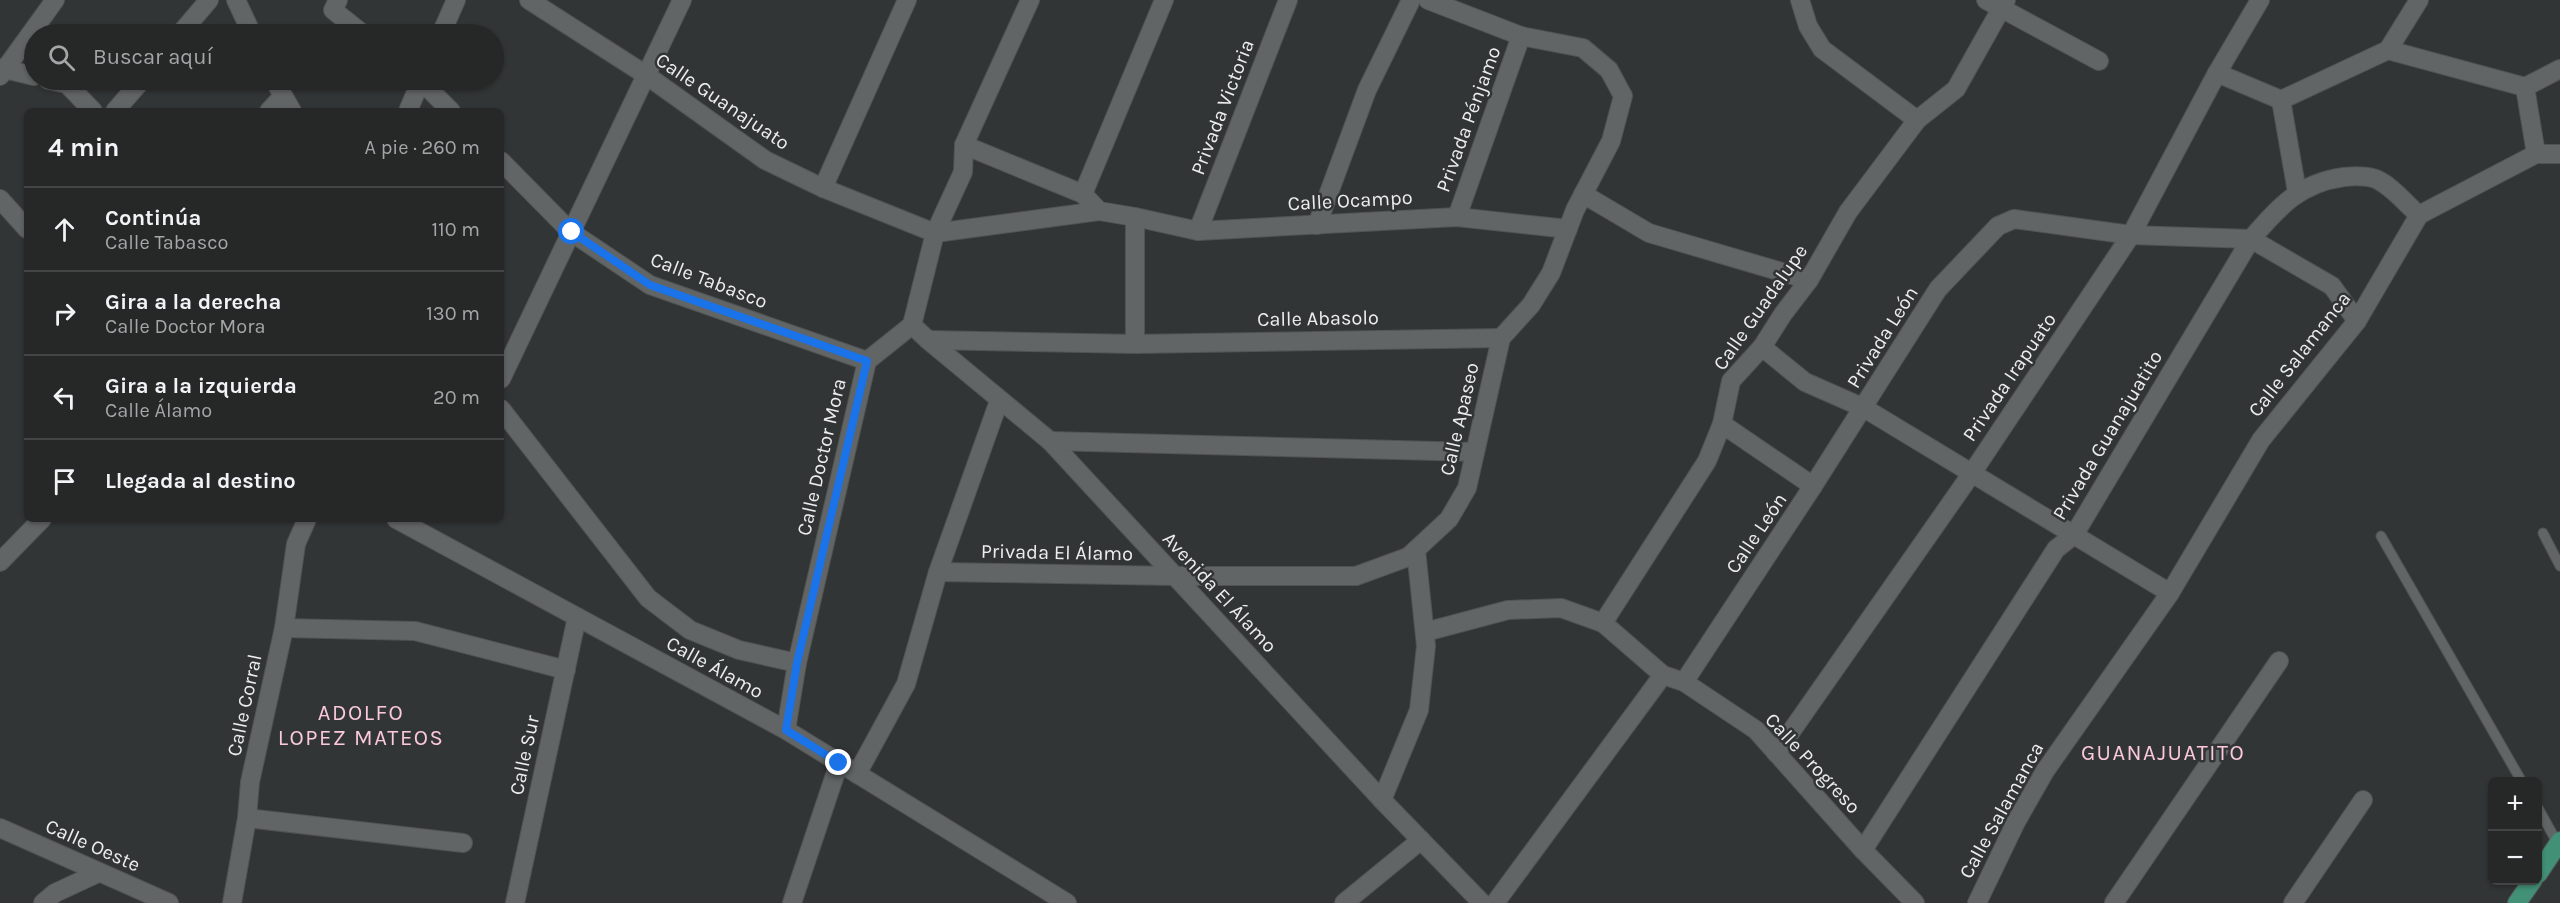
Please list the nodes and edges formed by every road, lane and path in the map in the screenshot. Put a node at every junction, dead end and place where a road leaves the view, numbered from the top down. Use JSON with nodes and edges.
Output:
{"nodes":[{"id":1,"x":55,"y":0,"type":"edge"},
{"id":2,"x":209,"y":0,"type":"edge"},
{"id":3,"x":236,"y":0,"type":"edge"},
{"id":4,"x":338,"y":0,"type":"edge"},
{"id":5,"x":529,"y":0,"type":"edge"},
{"id":6,"x":682,"y":0,"type":"edge"},
{"id":7,"x":907,"y":0,"type":"edge"},
{"id":8,"x":1030,"y":0,"type":"edge"},
{"id":9,"x":1164,"y":0,"type":"edge"},
{"id":10,"x":1288,"y":0,"type":"edge"},
{"id":11,"x":1411,"y":0,"type":"edge"},
{"id":12,"x":1428,"y":0,"type":"edge"},
{"id":13,"x":1800,"y":0,"type":"edge"},
{"id":14,"x":2260,"y":0,"type":"edge"},
{"id":15,"x":2419,"y":0,"type":"edge"},
{"id":16,"x":454,"y":1,"type":"edge"},
{"id":17,"x":1998,"y":3,"type":"edge"},
{"id":18,"x":37,"y":24,"type":"edge"},
{"id":19,"x":189,"y":24,"type":"edge"},
{"id":20,"x":247,"y":24,"type":"edge"},
{"id":21,"x":350,"y":24,"type":"edge"},
{"id":22,"x":445,"y":24,"type":"edge"},
{"id":23,"x":1521,"y":36,"type":"junction"},
{"id":24,"x":24,"y":42,"type":"edge"},
{"id":25,"x":2388,"y":50,"type":"junction"},
{"id":26,"x":2099,"y":61,"type":"dead end"},
{"id":27,"x":2560,"y":69,"type":"edge"},
{"id":28,"x":2,"y":71,"type":"edge"},
{"id":29,"x":24,"y":74,"type":"edge"},
{"id":30,"x":2217,"y":74,"type":"junction"},
{"id":31,"x":646,"y":75,"type":"junction"},
{"id":32,"x":2524,"y":87,"type":"junction"},
{"id":33,"x":74,"y":90,"type":"edge"},
{"id":34,"x":133,"y":90,"type":"edge"},
{"id":35,"x":279,"y":90,"type":"edge"},
{"id":36,"x":417,"y":90,"type":"edge"},
{"id":37,"x":431,"y":90,"type":"edge"},
{"id":38,"x":2281,"y":100,"type":"junction"},
{"id":39,"x":287,"y":104,"type":"edge"},
{"id":40,"x":90,"y":108,"type":"edge"},
{"id":41,"x":118,"y":108,"type":"edge"},
{"id":42,"x":409,"y":108,"type":"edge"},
{"id":43,"x":448,"y":108,"type":"edge"},
{"id":44,"x":1917,"y":120,"type":"junction"},
{"id":45,"x":964,"y":145,"type":"junction"},
{"id":46,"x":2536,"y":154,"type":"junction"},
{"id":47,"x":2560,"y":154,"type":"edge"},
{"id":48,"x":504,"y":164,"type":"edge"},
{"id":49,"x":823,"y":188,"type":"junction"},
{"id":50,"x":2297,"y":192,"type":"junction"},
{"id":51,"x":1083,"y":194,"type":"junction"},
{"id":52,"x":1583,"y":194,"type":"junction"},
{"id":53,"x":0,"y":199,"type":"edge"},
{"id":54,"x":1098,"y":211,"type":"junction"},
{"id":55,"x":2419,"y":215,"type":"junction"},
{"id":56,"x":1135,"y":217,"type":"junction"},
{"id":57,"x":1456,"y":217,"type":"junction"},
{"id":58,"x":1317,"y":225,"type":"junction"},
{"id":59,"x":24,"y":226,"type":"edge"},
{"id":60,"x":1568,"y":230,"type":"junction"},
{"id":61,"x":1198,"y":231,"type":"junction"},
{"id":62,"x":572,"y":232,"type":"junction"},
{"id":63,"x":935,"y":233,"type":"junction"},
{"id":64,"x":2131,"y":235,"type":"junction"},
{"id":65,"x":2251,"y":239,"type":"junction"},
{"id":66,"x":1809,"y":280,"type":"junction"},
{"id":67,"x":2357,"y":321,"type":"junction"},
{"id":68,"x":912,"y":325,"type":"junction"},
{"id":69,"x":1501,"y":338,"type":"junction"},
{"id":70,"x":928,"y":340,"type":"junction"},
{"id":71,"x":1136,"y":344,"type":"junction"},
{"id":72,"x":1762,"y":347,"type":"junction"},
{"id":73,"x":867,"y":361,"type":"junction"},
{"id":74,"x":504,"y":373,"type":"edge"},
{"id":75,"x":999,"y":401,"type":"junction"},
{"id":76,"x":1864,"y":408,"type":"junction"},
{"id":77,"x":504,"y":413,"type":"edge"},
{"id":78,"x":1722,"y":424,"type":"junction"},
{"id":79,"x":1050,"y":441,"type":"junction"},
{"id":80,"x":1475,"y":452,"type":"junction"},
{"id":81,"x":1972,"y":473,"type":"junction"},
{"id":82,"x":1813,"y":486,"type":"junction"},
{"id":83,"x":39,"y":522,"type":"edge"},
{"id":84,"x":306,"y":522,"type":"edge"},
{"id":85,"x":402,"y":522,"type":"edge"},
{"id":86,"x":2543,"y":533,"type":"dead end"},
{"id":87,"x":2074,"y":535,"type":"junction"},
{"id":88,"x":2381,"y":536,"type":"dead end"},
{"id":89,"x":1416,"y":550,"type":"junction"},
{"id":90,"x":0,"y":562,"type":"edge"},
{"id":91,"x":2560,"y":566,"type":"edge"},
{"id":92,"x":938,"y":572,"type":"junction"},
{"id":93,"x":1175,"y":576,"type":"junction"},
{"id":94,"x":2170,"y":593,"type":"junction"},
{"id":95,"x":577,"y":617,"type":"junction"},
{"id":96,"x":1603,"y":623,"type":"junction"},
{"id":97,"x":284,"y":628,"type":"junction"},
{"id":98,"x":1425,"y":632,"type":"junction"},
{"id":99,"x":2279,"y":661,"type":"dead end"},
{"id":100,"x":797,"y":663,"type":"junction"},
{"id":101,"x":566,"y":670,"type":"junction"},
{"id":102,"x":1662,"y":675,"type":"junction"},
{"id":103,"x":1684,"y":682,"type":"junction"},
{"id":104,"x":786,"y":730,"type":"junction"},
{"id":105,"x":1776,"y":753,"type":"junction"},
{"id":106,"x":839,"y":763,"type":"junction"},
{"id":107,"x":857,"y":774,"type":"junction"},
{"id":108,"x":2519,"y":777,"type":"edge"},
{"id":109,"x":1382,"y":800,"type":"junction"},
{"id":110,"x":2363,"y":800,"type":"dead end"},
{"id":111,"x":2542,"y":814,"type":"edge"},
{"id":112,"x":247,"y":818,"type":"junction"},
{"id":113,"x":0,"y":828,"type":"edge"},
{"id":114,"x":1421,"y":840,"type":"junction"},
{"id":115,"x":2559,"y":842,"type":"edge"},
{"id":116,"x":463,"y":843,"type":"dead end"},
{"id":117,"x":1863,"y":850,"type":"junction"},
{"id":118,"x":2542,"y":868,"type":"edge"},
{"id":119,"x":98,"y":873,"type":"junction"},
{"id":120,"x":2530,"y":885,"type":"edge"},
{"id":121,"x":147,"y":899,"type":"edge"},
{"id":122,"x":43,"y":903,"type":"edge"},
{"id":123,"x":169,"y":903,"type":"edge"},
{"id":124,"x":232,"y":903,"type":"edge"},
{"id":125,"x":515,"y":903,"type":"edge"},
{"id":126,"x":792,"y":903,"type":"edge"},
{"id":127,"x":1067,"y":903,"type":"edge"},
{"id":128,"x":1344,"y":903,"type":"edge"},
{"id":129,"x":1482,"y":903,"type":"edge"},
{"id":130,"x":1495,"y":903,"type":"edge"},
{"id":131,"x":1915,"y":903,"type":"edge"},
{"id":132,"x":1977,"y":903,"type":"edge"},
{"id":133,"x":2114,"y":903,"type":"edge"},
{"id":134,"x":2294,"y":903,"type":"edge"},
{"id":135,"x":2517,"y":903,"type":"edge"}],
"edges":[{"from":1,"to":18,"type":"street"},
{"from":2,"to":19,"type":"street"},
{"from":3,"to":20,"type":"street"},
{"from":4,"to":21,"type":"street"},
{"from":5,"to":31,"type":"street","name":"Calle Guanajuato"},
{"from":6,"to":31,"type":"street"},
{"from":7,"to":49,"type":"street"},
{"from":8,"to":45,"type":"street"},
{"from":9,"to":51,"type":"street"},
{"from":10,"to":61,"type":"street","name":"Privada Victoria"},
{"from":11,"to":58,"type":"street"},
{"from":12,"to":23,"type":"street"},
{"from":13,"to":44,"type":"street"},
{"from":14,"to":30,"type":"street","name":"Privada Irapuato"},
{"from":15,"to":25,"type":"street"},
{"from":16,"to":22,"type":"street"},
{"from":17,"to":26,"type":"street"},
{"from":17,"to":44,"type":"street","name":"Calle Guadalupe"},
{"from":23,"to":52,"type":"street","name":"Calle Apaseo"},
{"from":23,"to":57,"type":"street","name":"Privada Pénjamo"},
{"from":24,"to":28,"type":"street"},
{"from":25,"to":32,"type":"street"},
{"from":25,"to":38,"type":"street"},
{"from":27,"to":32,"type":"street"},
{"from":28,"to":29,"type":"street"},
{"from":30,"to":38,"type":"street"},
{"from":30,"to":64,"type":"street","name":"Privada Irapuato"},
{"from":31,"to":49,"type":"street","name":"Calle Guanajuato"},
{"from":31,"to":62,"type":"street"},
{"from":32,"to":46,"type":"street"},
{"from":33,"to":40,"type":"street"},
{"from":34,"to":41,"type":"street"},
{"from":35,"to":39,"type":"street"},
{"from":36,"to":42,"type":"street"},
{"from":37,"to":43,"type":"street"},
{"from":38,"to":50,"type":"street"},
{"from":44,"to":66,"type":"street","name":"Calle Guadalupe"},
{"from":45,"to":51,"type":"street"},
{"from":45,"to":63,"type":"street"},
{"from":46,"to":47,"type":"street"},
{"from":46,"to":55,"type":"street"},
{"from":48,"to":62,"type":"street","name":"Calle Tabasco"},
{"from":49,"to":63,"type":"street","name":"Calle Guanajuato"},
{"from":50,"to":55,"type":"street","name":"Privada Guanajuatito"},
{"from":50,"to":65,"type":"street","name":"Privada Guanajuatito"},
{"from":51,"to":54,"type":"street"},
{"from":52,"to":60,"type":"street","name":"Calle Apaseo"},
{"from":52,"to":66,"type":"street"},
{"from":53,"to":59,"type":"street"},
{"from":54,"to":56,"type":"street","name":"Calle Ocampo"},
{"from":54,"to":63,"type":"street","name":"Calle Ocampo"},
{"from":55,"to":67,"type":"street","name":"Calle Salamanca"},
{"from":56,"to":61,"type":"street","name":"Calle Ocampo"},
{"from":56,"to":71,"type":"street"},
{"from":57,"to":58,"type":"street","name":"Calle Ocampo"},
{"from":57,"to":60,"type":"street","name":"Calle Ocampo"},
{"from":58,"to":61,"type":"street","name":"Calle Ocampo"},
{"from":60,"to":69,"type":"street","name":"Calle Apaseo"},
{"from":62,"to":73,"type":"street","name":"Calle Tabasco"},
{"from":62,"to":74,"type":"street"},
{"from":63,"to":68,"type":"street"},
{"from":64,"to":65,"type":"street"},
{"from":64,"to":76,"type":"street","name":"Privada León"},
{"from":64,"to":81,"type":"street","name":"Privada Irapuato"},
{"from":65,"to":67,"type":"street"},
{"from":65,"to":87,"type":"street","name":"Privada Guanajuatito"},
{"from":66,"to":72,"type":"street","name":"Calle Guadalupe"},
{"from":67,"to":94,"type":"street","name":"Calle Salamanca"},
{"from":68,"to":70,"type":"street","name":"Avenida El Álamo"},
{"from":68,"to":73,"type":"street","name":"Calle Doctor Mora"},
{"from":69,"to":71,"type":"street","name":"Calle Abasolo"},
{"from":69,"to":80,"type":"street","name":"Calle Apaseo"},
{"from":70,"to":71,"type":"street","name":"Calle Abasolo"},
{"from":70,"to":75,"type":"street","name":"Avenida El Álamo"},
{"from":72,"to":76,"type":"street"},
{"from":72,"to":78,"type":"street","name":"Calle Guadalupe"},
{"from":73,"to":100,"type":"street","name":"Calle Doctor Mora"},
{"from":75,"to":79,"type":"street","name":"Avenida El Álamo"},
{"from":75,"to":92,"type":"street"},
{"from":76,"to":81,"type":"street"},
{"from":76,"to":82,"type":"street","name":"Calle León"},
{"from":77,"to":100,"type":"street"},
{"from":78,"to":82,"type":"street"},
{"from":78,"to":96,"type":"street","name":"Calle Guadalupe"},
{"from":79,"to":80,"type":"street"},
{"from":79,"to":93,"type":"street","name":"Avenida El Álamo"},
{"from":80,"to":89,"type":"street","name":"Calle Apaseo"},
{"from":81,"to":87,"type":"street"},
{"from":81,"to":105,"type":"street","name":"Privada Irapuato"},
{"from":82,"to":103,"type":"street","name":"Calle León"},
{"from":83,"to":90,"type":"street"},
{"from":84,"to":97,"type":"street","name":"Calle Corral"},
{"from":85,"to":95,"type":"street","name":"Calle Álamo"},
{"from":86,"to":91,"type":"lane"},
{"from":87,"to":94,"type":"street"},
{"from":87,"to":117,"type":"street","name":"Privada Guanajuatito"},
{"from":88,"to":108,"type":"lane"},
{"from":89,"to":93,"type":"street","name":"Calle Apaseo"},
{"from":89,"to":98,"type":"street"},
{"from":92,"to":93,"type":"street","name":"Privada El Álamo"},
{"from":92,"to":107,"type":"street"},
{"from":93,"to":109,"type":"street","name":"Avenida El Álamo"},
{"from":94,"to":132,"type":"street","name":"Calle Salamanca"},
{"from":95,"to":101,"type":"street","name":"Calle Sur"},
{"from":95,"to":104,"type":"street","name":"Calle Álamo"},
{"from":96,"to":98,"type":"street"},
{"from":96,"to":102,"type":"street"},
{"from":97,"to":101,"type":"street"},
{"from":97,"to":112,"type":"street","name":"Calle Corral"},
{"from":98,"to":109,"type":"street"},
{"from":99,"to":133,"type":"street"},
{"from":100,"to":104,"type":"street","name":"Calle Doctor Mora"},
{"from":101,"to":125,"type":"street","name":"Calle Sur"},
{"from":102,"to":103,"type":"street","name":"Calle Progreso"},
{"from":102,"to":130,"type":"street"},
{"from":103,"to":105,"type":"street","name":"Calle Progreso"},
{"from":104,"to":106,"type":"street","name":"Calle Álamo"},
{"from":105,"to":117,"type":"street","name":"Calle Progreso"},
{"from":106,"to":107,"type":"street","name":"Calle Álamo"},
{"from":106,"to":126,"type":"street"},
{"from":107,"to":127,"type":"street","name":"Calle Álamo"},
{"from":109,"to":114,"type":"street","name":"Avenida El Álamo"},
{"from":110,"to":134,"type":"street"},
{"from":111,"to":115,"type":"lane"},
{"from":112,"to":116,"type":"street"},
{"from":112,"to":124,"type":"street","name":"Calle Corral"},
{"from":113,"to":119,"type":"street","name":"Calle Oeste"},
{"from":114,"to":128,"type":"street"},
{"from":114,"to":129,"type":"street","name":"Avenida El Álamo"},
{"from":115,"to":118,"type":"main road"},
{"from":117,"to":131,"type":"street","name":"Calle Progreso"},
{"from":119,"to":121,"type":"street","name":"Calle Oeste"},
{"from":119,"to":122,"type":"street"},
{"from":120,"to":135,"type":"main road"},
{"from":121,"to":123,"type":"street","name":"Calle Oeste"}]}
